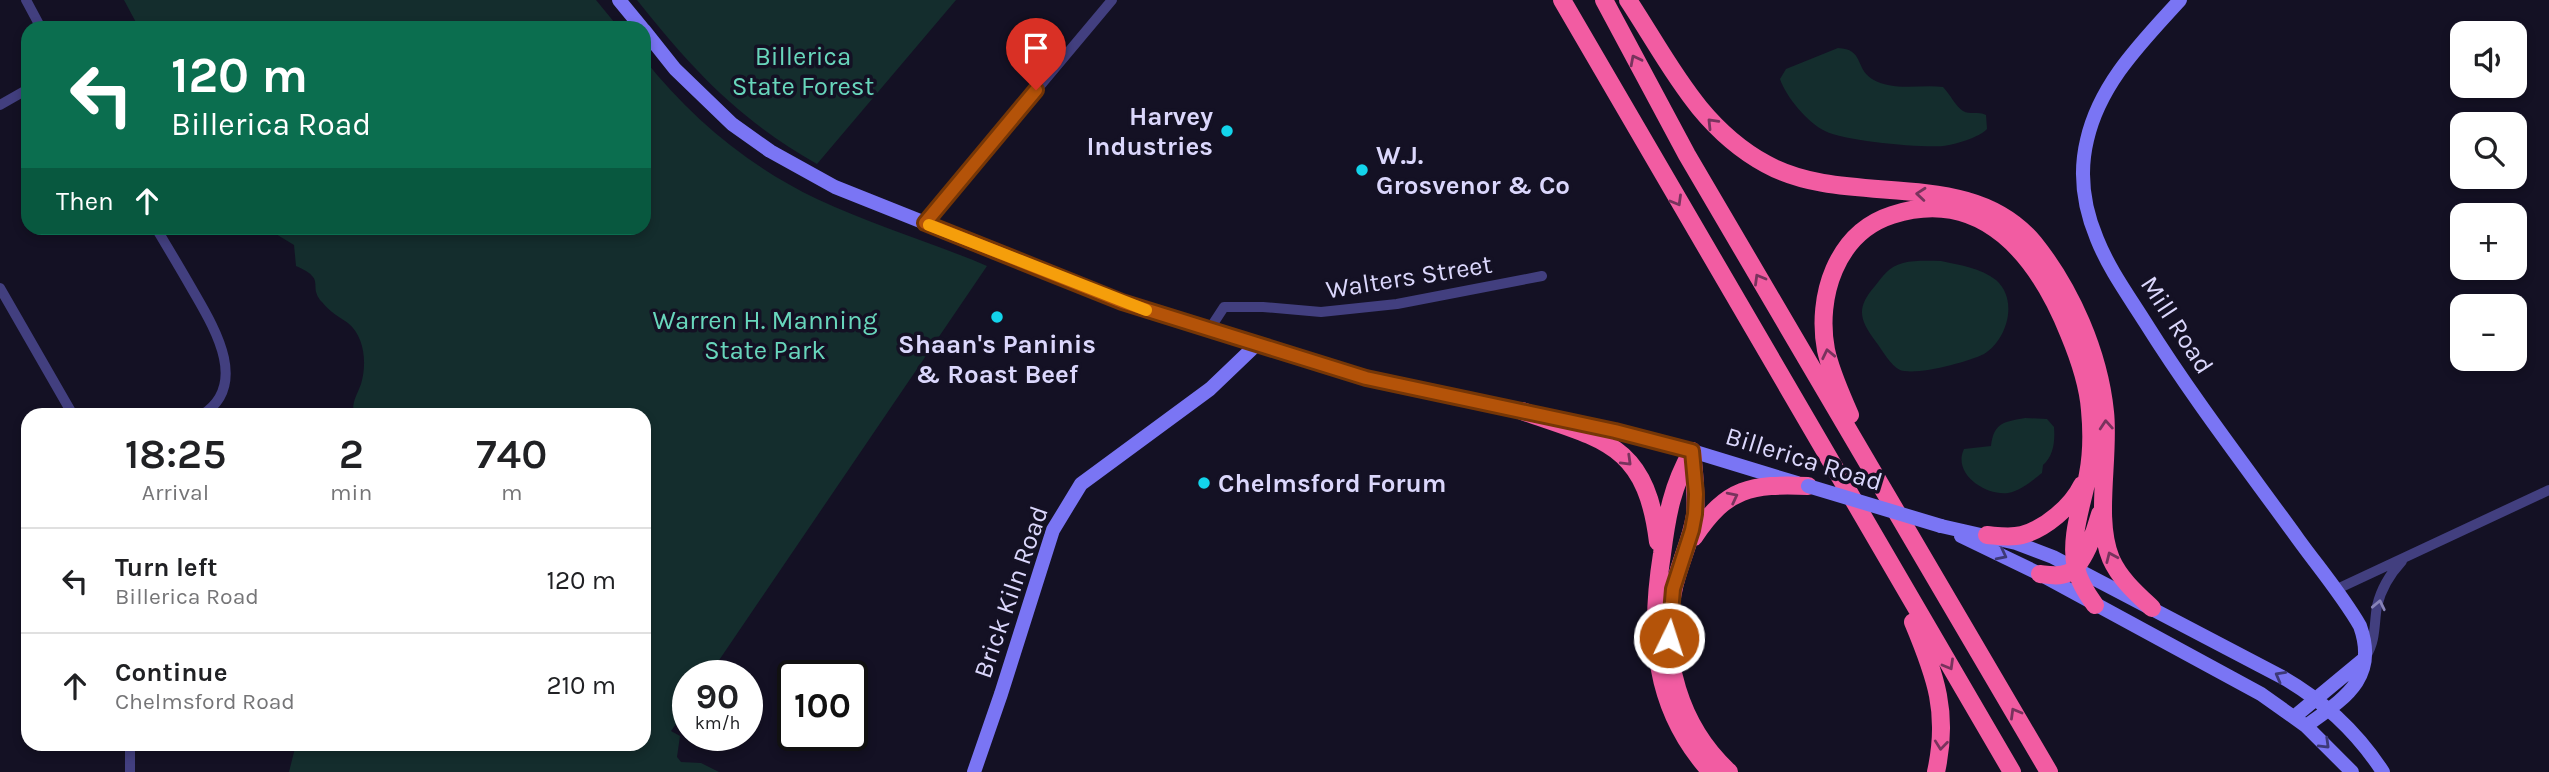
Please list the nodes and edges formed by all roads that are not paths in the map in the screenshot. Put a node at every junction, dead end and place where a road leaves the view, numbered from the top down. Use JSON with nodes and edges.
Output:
{"nodes":[{"id":1,"x":26,"y":0,"type":"edge"},
{"id":2,"x":619,"y":0,"type":"edge"},
{"id":3,"x":1112,"y":0,"type":"edge"},
{"id":4,"x":1562,"y":0,"type":"edge"},
{"id":5,"x":1604,"y":0,"type":"edge"},
{"id":6,"x":1628,"y":0,"type":"edge"},
{"id":7,"x":2180,"y":0,"type":"edge"},
{"id":8,"x":37,"y":21,"type":"edge"},
{"id":9,"x":636,"y":21,"type":"edge"},
{"id":10,"x":651,"y":39,"type":"edge"},
{"id":11,"x":21,"y":93,"type":"edge"},
{"id":12,"x":0,"y":105,"type":"edge"},
{"id":13,"x":925,"y":223,"type":"junction"},
{"id":14,"x":160,"y":235,"type":"edge"},
{"id":15,"x":1542,"y":276,"type":"dead end"},
{"id":16,"x":1,"y":293,"type":"edge"},
{"id":17,"x":1209,"y":330,"type":"junction"},
{"id":18,"x":1256,"y":345,"type":"junction"},
{"id":19,"x":69,"y":408,"type":"edge"},
{"id":20,"x":208,"y":408,"type":"edge"},
{"id":21,"x":1522,"y":411,"type":"junction"},
{"id":22,"x":1692,"y":451,"type":"junction"},
{"id":23,"x":2088,"y":472,"type":"junction"},
{"id":24,"x":1881,"y":485,"type":"junction"},
{"id":25,"x":1808,"y":486,"type":"junction"},
{"id":26,"x":2549,"y":490,"type":"edge"},
{"id":27,"x":2104,"y":493,"type":"junction"},
{"id":28,"x":1941,"y":526,"type":"junction"},
{"id":29,"x":1987,"y":535,"type":"junction"},
{"id":30,"x":1688,"y":546,"type":"junction"},
{"id":31,"x":2407,"y":557,"type":"junction"},
{"id":32,"x":1660,"y":563,"type":"junction"},
{"id":33,"x":1889,"y":564,"type":"junction"},
{"id":34,"x":2076,"y":568,"type":"junction"},
{"id":35,"x":2039,"y":575,"type":"junction"},
{"id":36,"x":2335,"y":590,"type":"junction"},
{"id":37,"x":2095,"y":605,"type":"junction"},
{"id":38,"x":2152,"y":608,"type":"junction"},
{"id":39,"x":2364,"y":659,"type":"junction"},
{"id":40,"x":2316,"y":699,"type":"junction"},
{"id":41,"x":2329,"y":709,"type":"junction"},
{"id":42,"x":2294,"y":717,"type":"junction"},
{"id":43,"x":2306,"y":726,"type":"junction"},
{"id":44,"x":130,"y":751,"type":"edge"},
{"id":45,"x":130,"y":772,"type":"edge"},
{"id":46,"x":974,"y":772,"type":"edge"},
{"id":47,"x":1711,"y":772,"type":"edge"},
{"id":48,"x":1729,"y":772,"type":"edge"},
{"id":49,"x":1936,"y":772,"type":"edge"},
{"id":50,"x":2012,"y":772,"type":"edge"},
{"id":51,"x":2049,"y":772,"type":"edge"},
{"id":52,"x":2352,"y":772,"type":"edge"},
{"id":53,"x":2383,"y":772,"type":"edge"}],
"edges":[{"from":1,"to":8,"type":"street"},
{"from":2,"to":9,"type":"main road","name":"Billerica Road"},
{"from":3,"to":13,"type":"street"},
{"from":4,"to":33,"type":"highway","one_way":true},
{"from":24,"to":5,"type":"highway","one_way":true},
{"from":27,"to":6,"type":"highway","one_way":true},
{"from":7,"to":36,"type":"main road","name":"Mill Road"},
{"from":10,"to":13,"type":"main road","name":"Billerica Road"},
{"from":11,"to":12,"type":"street"},
{"from":13,"to":17,"type":"main road","name":"Billerica Road"},
{"from":14,"to":20,"type":"street"},
{"from":15,"to":17,"type":"street","name":"Walters Street"},
{"from":16,"to":19,"type":"street"},
{"from":17,"to":18,"type":"main road","name":"Billerica Road"},
{"from":18,"to":21,"type":"main road","name":"Billerica Road"},
{"from":18,"to":46,"type":"main road","name":"Brick Kiln Road"},
{"from":21,"to":22,"type":"main road","name":"Billerica Road"},
{"from":21,"to":32,"type":"highway","one_way":true},
{"from":22,"to":25,"type":"main road","name":"Billerica Road"},
{"from":22,"to":30,"type":"highway"},
{"from":22,"to":32,"type":"highway"},
{"from":24,"to":23,"type":"highway","one_way":true},
{"from":23,"to":29,"type":"highway"},
{"from":23,"to":34,"type":"highway"},
{"from":51,"to":24,"type":"highway","one_way":true},
{"from":25,"to":28,"type":"main road","name":"Billerica Road","bridge":true},
{"from":30,"to":25,"type":"highway","one_way":true},
{"from":26,"to":31,"type":"street"},
{"from":27,"to":34,"type":"highway"},
{"from":38,"to":27,"type":"highway","one_way":true},
{"from":28,"to":29,"type":"main road","name":"Billerica Road"},
{"from":28,"to":35,"type":"main road","name":"Billerica Road","one_way":true},
{"from":29,"to":34,"type":"main road","name":"Billerica Road"},
{"from":30,"to":48,"type":"highway"},
{"from":31,"to":36,"type":"street"},
{"from":39,"to":31,"type":"street","one_way":true},
{"from":32,"to":47,"type":"highway"},
{"from":33,"to":49,"type":"highway","one_way":true},
{"from":33,"to":50,"type":"highway","one_way":true},
{"from":34,"to":35,"type":"highway"},
{"from":34,"to":37,"type":"highway"},
{"from":34,"to":38,"type":"main road","name":"Billerica Road"},
{"from":35,"to":37,"type":"main road","name":"Billerica Road"},
{"from":36,"to":39,"type":"main road","name":"Mill Road"},
{"from":37,"to":42,"type":"main road","name":"Billerica Road"},
{"from":40,"to":38,"type":"main road","name":"Billerica Road","one_way":true},
{"from":39,"to":40,"type":"main road"},
{"from":39,"to":41,"type":"main road","name":"Mill Road"},
{"from":40,"to":41,"type":"main road","name":"Billerica Road"},
{"from":40,"to":42,"type":"main road"},
{"from":41,"to":43,"type":"main road","name":"Mill Road"},
{"from":41,"to":53,"type":"main road","name":"Billerica Road"},
{"from":42,"to":43,"type":"main road","name":"Billerica Road"},
{"from":43,"to":52,"type":"main road","name":"Billerica Road","one_way":true},
{"from":44,"to":45,"type":"street"}]}
